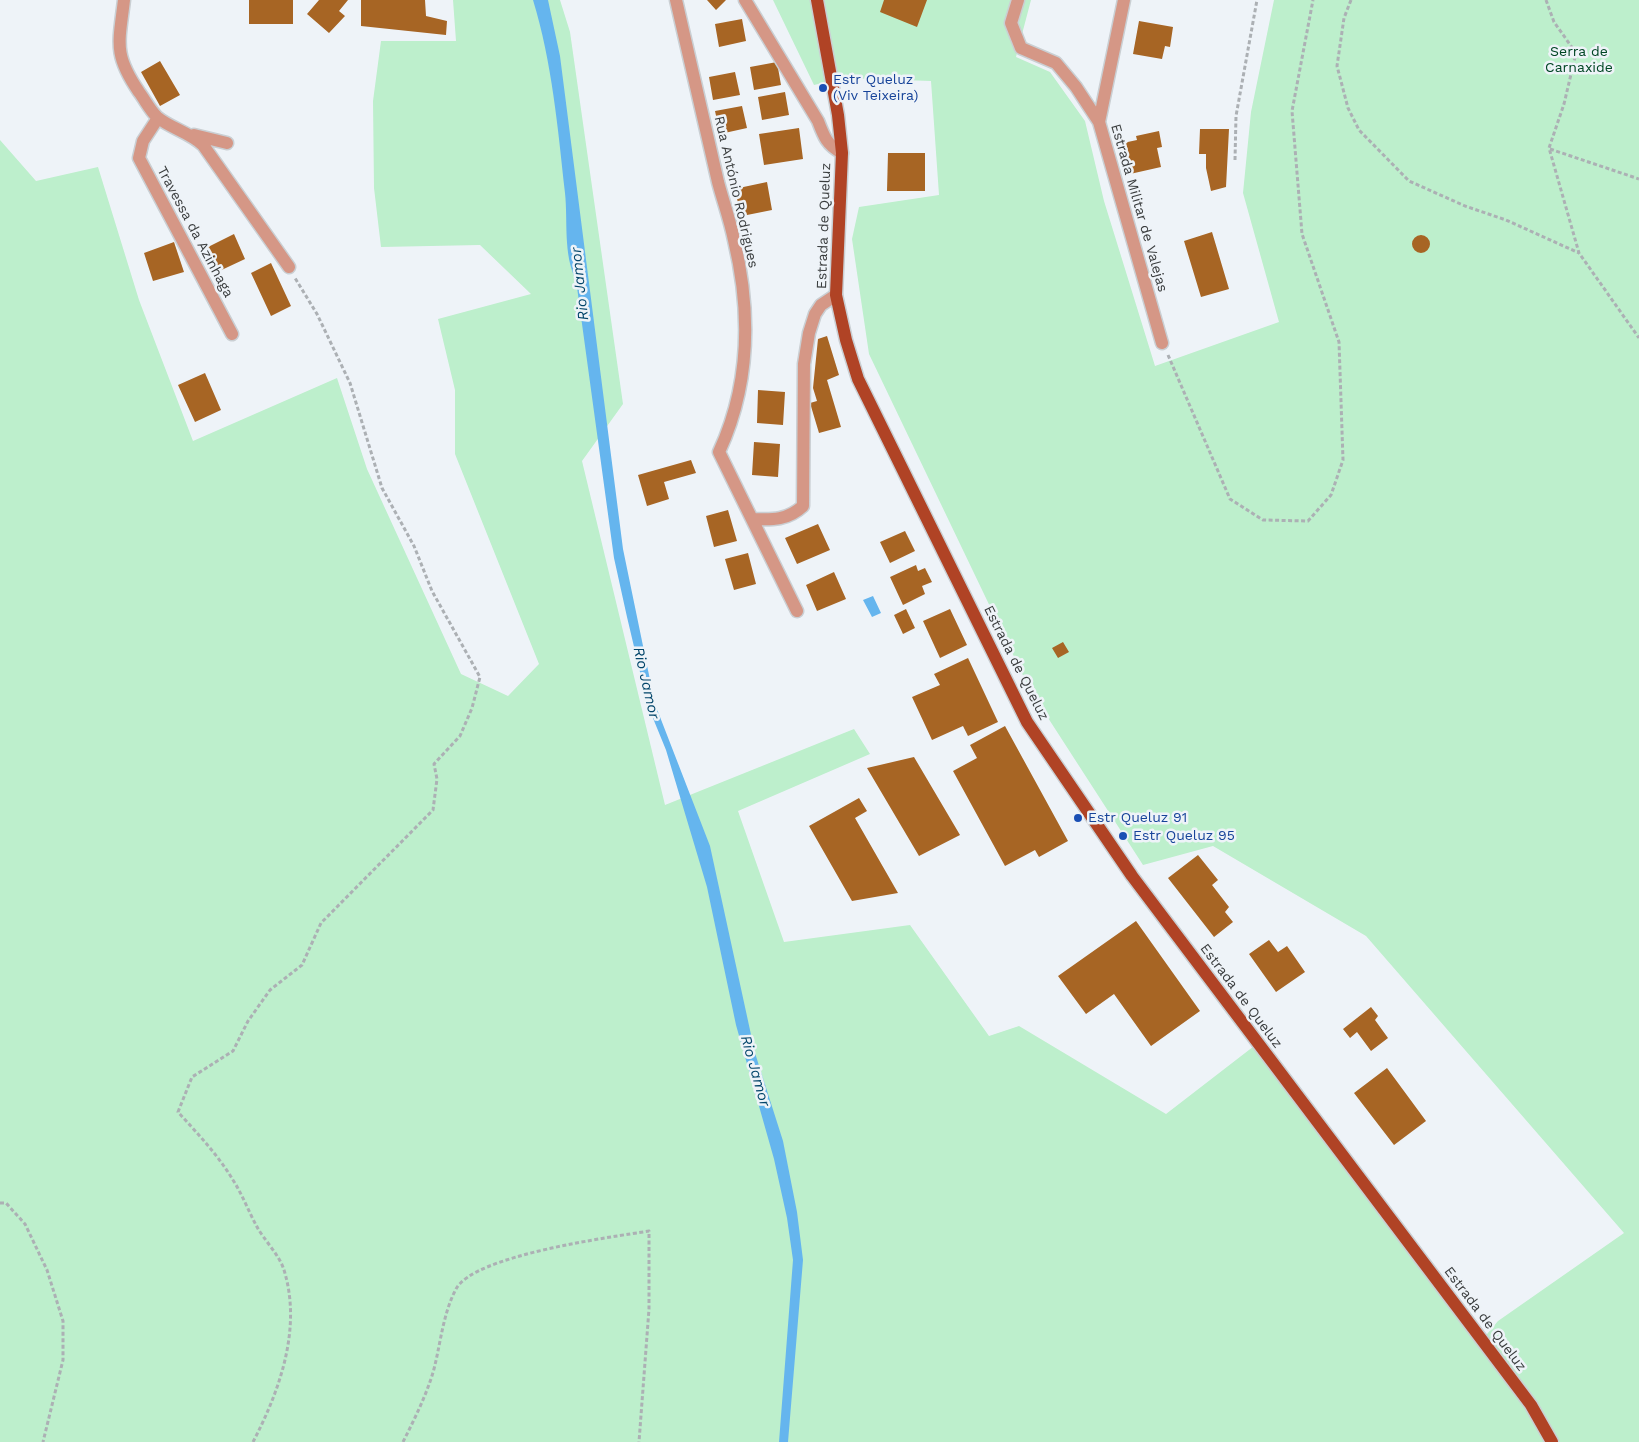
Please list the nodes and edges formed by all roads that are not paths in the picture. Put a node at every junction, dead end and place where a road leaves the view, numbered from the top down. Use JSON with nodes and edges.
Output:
{"nodes":[{"id":1,"x":124,"y":0,"type":"edge"},
{"id":2,"x":676,"y":0,"type":"edge"},
{"id":3,"x":745,"y":0,"type":"edge"},
{"id":4,"x":818,"y":0,"type":"edge"},
{"id":5,"x":1018,"y":0,"type":"edge"},
{"id":6,"x":1124,"y":0,"type":"edge"},
{"id":7,"x":158,"y":118,"type":"junction"},
{"id":8,"x":1099,"y":122,"type":"junction"},
{"id":9,"x":191,"y":134,"type":"junction"},
{"id":10,"x":227,"y":143,"type":"dead end"},
{"id":11,"x":842,"y":153,"type":"junction"},
{"id":12,"x":288,"y":267,"type":"road end"},
{"id":13,"x":836,"y":295,"type":"junction"},
{"id":14,"x":232,"y":334,"type":"dead end"},
{"id":15,"x":1162,"y":343,"type":"road end"},
{"id":16,"x":753,"y":519,"type":"junction"},
{"id":17,"x":797,"y":611,"type":"dead end"},
{"id":18,"x":1552,"y":1442,"type":"edge"}],
"edges":[{"from":1,"to":7,"type":"street"},
{"from":2,"to":16,"type":"street","name":"Rua António Rodrigues"},
{"from":3,"to":11,"type":"street"},
{"from":4,"to":11,"type":"main road","name":"Estrada de Queluz"},
{"from":5,"to":8,"type":"street","name":"Estrada Militar de Valejas"},
{"from":6,"to":8,"type":"street"},
{"from":7,"to":9,"type":"street"},
{"from":7,"to":14,"type":"street","name":"Travessa da Azinhaga"},
{"from":8,"to":15,"type":"street","name":"Estrada Militar de Valejas"},
{"from":9,"to":10,"type":"street"},
{"from":9,"to":12,"type":"street"},
{"from":11,"to":13,"type":"main road","name":"Estrada de Queluz"},
{"from":13,"to":16,"type":"street"},
{"from":13,"to":18,"type":"main road","name":"Estrada de Queluz"},
{"from":16,"to":17,"type":"street","name":"Rua António Rodrigues"}]}
